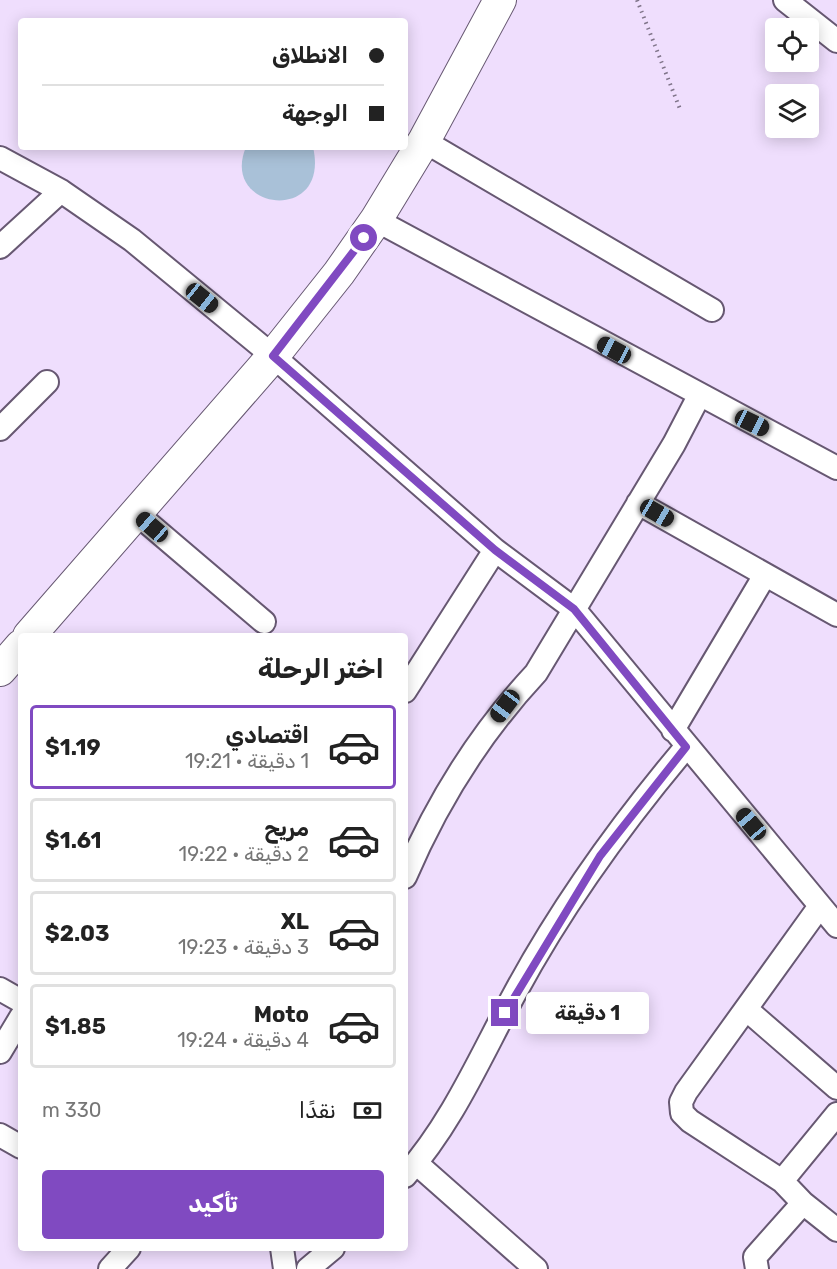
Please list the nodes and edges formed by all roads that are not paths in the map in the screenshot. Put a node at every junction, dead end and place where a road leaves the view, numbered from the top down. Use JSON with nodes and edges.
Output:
{"nodes":[{"id":1,"x":500,"y":0,"type":"edge"},
{"id":2,"x":785,"y":0,"type":"edge"},
{"id":3,"x":837,"y":41,"type":"edge"},
{"id":4,"x":424,"y":141,"type":"junction"},
{"id":5,"x":0,"y":158,"type":"edge"},
{"id":6,"x":61,"y":191,"type":"junction"},
{"id":7,"x":376,"y":220,"type":"junction"},
{"id":8,"x":0,"y":247,"type":"edge"},
{"id":9,"x":712,"y":310,"type":"dead end"},
{"id":10,"x":273,"y":356,"type":"junction"},
{"id":11,"x":47,"y":382,"type":"dead end"},
{"id":12,"x":699,"y":396,"type":"junction"},
{"id":13,"x":0,"y":429,"type":"edge"},
{"id":14,"x":837,"y":468,"type":"edge"},
{"id":15,"x":639,"y":503,"type":"junction"},
{"id":16,"x":136,"y":513,"type":"junction"},
{"id":17,"x":495,"y":550,"type":"junction"},
{"id":18,"x":765,"y":575,"type":"junction"},
{"id":19,"x":574,"y":609,"type":"junction"},
{"id":20,"x":837,"y":615,"type":"edge"},
{"id":21,"x":264,"y":622,"type":"dead end"},
{"id":22,"x":32,"y":633,"type":"edge"},
{"id":23,"x":18,"y":649,"type":"edge"},
{"id":24,"x":0,"y":670,"type":"edge"},
{"id":25,"x":408,"y":686,"type":"edge"},
{"id":26,"x":680,"y":738,"type":"junction"},
{"id":27,"x":408,"y":871,"type":"edge"},
{"id":28,"x":820,"y":906,"type":"junction"},
{"id":29,"x":837,"y":926,"type":"edge"},
{"id":30,"x":0,"y":989,"type":"edge"},
{"id":31,"x":18,"y":998,"type":"edge"},
{"id":32,"x":746,"y":1010,"type":"junction"},
{"id":33,"x":18,"y":1022,"type":"edge"},
{"id":34,"x":0,"y":1052,"type":"edge"},
{"id":35,"x":837,"y":1088,"type":"edge"},
{"id":36,"x":837,"y":1114,"type":"edge"},
{"id":37,"x":0,"y":1135,"type":"edge"},
{"id":38,"x":18,"y":1145,"type":"edge"},
{"id":39,"x":411,"y":1169,"type":"edge"},
{"id":40,"x":782,"y":1181,"type":"junction"},
{"id":41,"x":803,"y":1203,"type":"junction"},
{"id":42,"x":837,"y":1230,"type":"edge"},
{"id":43,"x":126,"y":1251,"type":"edge"},
{"id":44,"x":282,"y":1251,"type":"edge"},
{"id":45,"x":329,"y":1251,"type":"edge"},
{"id":46,"x":111,"y":1269,"type":"edge"},
{"id":47,"x":285,"y":1269,"type":"edge"},
{"id":48,"x":308,"y":1269,"type":"edge"},
{"id":49,"x":536,"y":1269,"type":"edge"},
{"id":50,"x":757,"y":1269,"type":"edge"}],
"edges":[{"from":1,"to":4,"type":"street"},
{"from":2,"to":3,"type":"street"},
{"from":4,"to":7,"type":"street"},
{"from":4,"to":9,"type":"street"},
{"from":5,"to":6,"type":"street"},
{"from":6,"to":8,"type":"street"},
{"from":6,"to":10,"type":"street"},
{"from":7,"to":10,"type":"street"},
{"from":7,"to":12,"type":"street"},
{"from":10,"to":16,"type":"street"},
{"from":10,"to":17,"type":"street"},
{"from":11,"to":13,"type":"street"},
{"from":12,"to":14,"type":"street"},
{"from":12,"to":15,"type":"street"},
{"from":15,"to":18,"type":"street"},
{"from":15,"to":19,"type":"street"},
{"from":16,"to":21,"type":"street"},
{"from":16,"to":22,"type":"street"},
{"from":17,"to":19,"type":"street"},
{"from":17,"to":25,"type":"street"},
{"from":18,"to":20,"type":"street"},
{"from":18,"to":26,"type":"street"},
{"from":19,"to":26,"type":"street"},
{"from":19,"to":27,"type":"street"},
{"from":23,"to":24,"type":"street"},
{"from":26,"to":28,"type":"street"},
{"from":26,"to":39,"type":"street"},
{"from":28,"to":29,"type":"street"},
{"from":28,"to":32,"type":"street"},
{"from":30,"to":31,"type":"street"},
{"from":32,"to":35,"type":"street"},
{"from":32,"to":40,"type":"street"},
{"from":33,"to":34,"type":"street"},
{"from":36,"to":40,"type":"street"},
{"from":37,"to":38,"type":"street"},
{"from":39,"to":49,"type":"street"},
{"from":40,"to":41,"type":"street"},
{"from":41,"to":42,"type":"street"},
{"from":41,"to":50,"type":"street"},
{"from":43,"to":46,"type":"street"},
{"from":44,"to":47,"type":"street"},
{"from":45,"to":48,"type":"street"}]}
